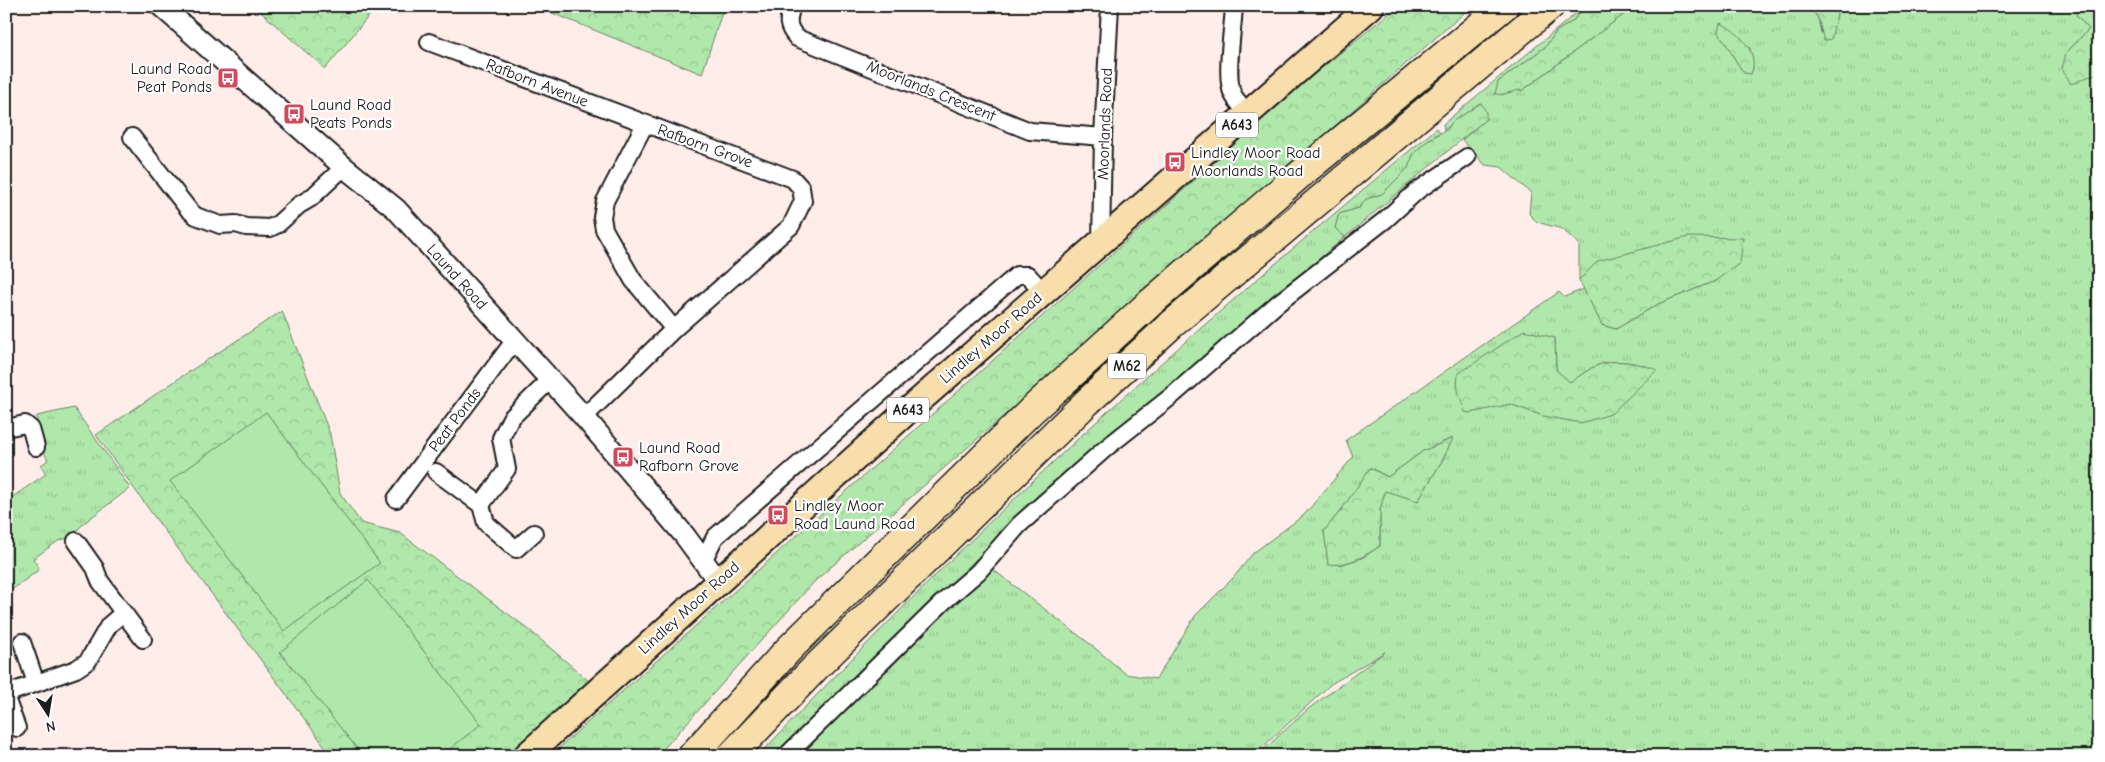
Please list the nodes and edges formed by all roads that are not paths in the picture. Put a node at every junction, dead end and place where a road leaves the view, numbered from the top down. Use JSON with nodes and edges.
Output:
{"nodes":[{"id":1,"x":161,"y":6,"type":"edge"},
{"id":2,"x":792,"y":6,"type":"edge"},
{"id":3,"x":1110,"y":6,"type":"edge"},
{"id":4,"x":1234,"y":6,"type":"edge"},
{"id":5,"x":1371,"y":6,"type":"edge"},
{"id":6,"x":1504,"y":6,"type":"edge"},
{"id":7,"x":1550,"y":6,"type":"edge"},
{"id":8,"x":429,"y":42,"type":"dead end"},
{"id":9,"x":1249,"y":114,"type":"junction"},
{"id":10,"x":645,"y":124,"type":"junction"},
{"id":11,"x":132,"y":137,"type":"dead end"},
{"id":12,"x":1103,"y":137,"type":"junction"},
{"id":13,"x":1467,"y":157,"type":"dead end"},
{"id":14,"x":344,"y":167,"type":"junction"},
{"id":15,"x":1101,"y":243,"type":"junction"},
{"id":16,"x":1043,"y":292,"type":"junction"},
{"id":17,"x":674,"y":329,"type":"junction"},
{"id":18,"x":514,"y":341,"type":"junction"},
{"id":19,"x":550,"y":380,"type":"junction"},
{"id":20,"x":584,"y":418,"type":"junction"},
{"id":21,"x":6,"y":428,"type":"edge"},
{"id":22,"x":36,"y":447,"type":"dead end"},
{"id":23,"x":436,"y":472,"type":"dead end"},
{"id":24,"x":396,"y":499,"type":"dead end"},
{"id":25,"x":481,"y":505,"type":"junction"},
{"id":26,"x":534,"y":533,"type":"dead end"},
{"id":27,"x":76,"y":541,"type":"dead end"},
{"id":28,"x":704,"y":561,"type":"junction"},
{"id":29,"x":718,"y":581,"type":"junction"},
{"id":30,"x":123,"y":613,"type":"junction"},
{"id":31,"x":143,"y":639,"type":"dead end"},
{"id":32,"x":22,"y":642,"type":"dead end"},
{"id":33,"x":36,"y":683,"type":"junction"},
{"id":34,"x":6,"y":694,"type":"edge"},
{"id":35,"x":6,"y":698,"type":"edge"},
{"id":36,"x":17,"y":728,"type":"dead end"},
{"id":37,"x":526,"y":756,"type":"edge"},
{"id":38,"x":692,"y":756,"type":"edge"},
{"id":39,"x":731,"y":756,"type":"edge"},
{"id":40,"x":786,"y":756,"type":"edge"}],
"edges":[{"from":1,"to":14,"type":"street","name":"Laund Road"},
{"from":2,"to":12,"type":"street","name":"Moorlands Crescent"},
{"from":3,"to":12,"type":"street","name":"Moorlands Road"},
{"from":4,"to":9,"type":"street"},
{"from":5,"to":9,"type":"main road","name":"Lindley Moor Road","number":"A643"},
{"from":6,"to":38,"type":"highway","number":"M62"},
{"from":7,"to":39,"type":"highway","number":"M62"},
{"from":8,"to":10,"type":"street","name":"Rafborn Avenue"},
{"from":9,"to":15,"type":"main road","name":"Lindley Moor Road","number":"A643"},
{"from":10,"to":17,"type":"street","name":"Rafborn Grove"},
{"from":10,"to":17,"type":"street","name":"Rafborn Grove"},
{"from":11,"to":14,"type":"street"},
{"from":12,"to":15,"type":"street","name":"Moorlands Road"},
{"from":13,"to":40,"type":"street"},
{"from":14,"to":18,"type":"street","name":"Laund Road"},
{"from":15,"to":16,"type":"main road","name":"Lindley Moor Road","number":"A643"},
{"from":16,"to":28,"type":"street"},
{"from":16,"to":29,"type":"main road","name":"Lindley Moor Road","number":"A643"},
{"from":17,"to":20,"type":"street","name":"Rafborn Grove"},
{"from":18,"to":19,"type":"street","name":"Laund Road"},
{"from":18,"to":24,"type":"street","name":"Peat Ponds"},
{"from":19,"to":20,"type":"street","name":"Laund Road"},
{"from":19,"to":25,"type":"street"},
{"from":20,"to":28,"type":"street","name":"Laund Road"},
{"from":21,"to":22,"type":"street"},
{"from":23,"to":25,"type":"street"},
{"from":25,"to":26,"type":"street"},
{"from":27,"to":30,"type":"street"},
{"from":28,"to":29,"type":"street","name":"Laund Road"},
{"from":29,"to":37,"type":"main road","name":"Lindley Moor Road","number":"A643"},
{"from":30,"to":31,"type":"street"},
{"from":30,"to":33,"type":"street"},
{"from":32,"to":33,"type":"street"},
{"from":33,"to":34,"type":"street"},
{"from":35,"to":36,"type":"street"}]}
